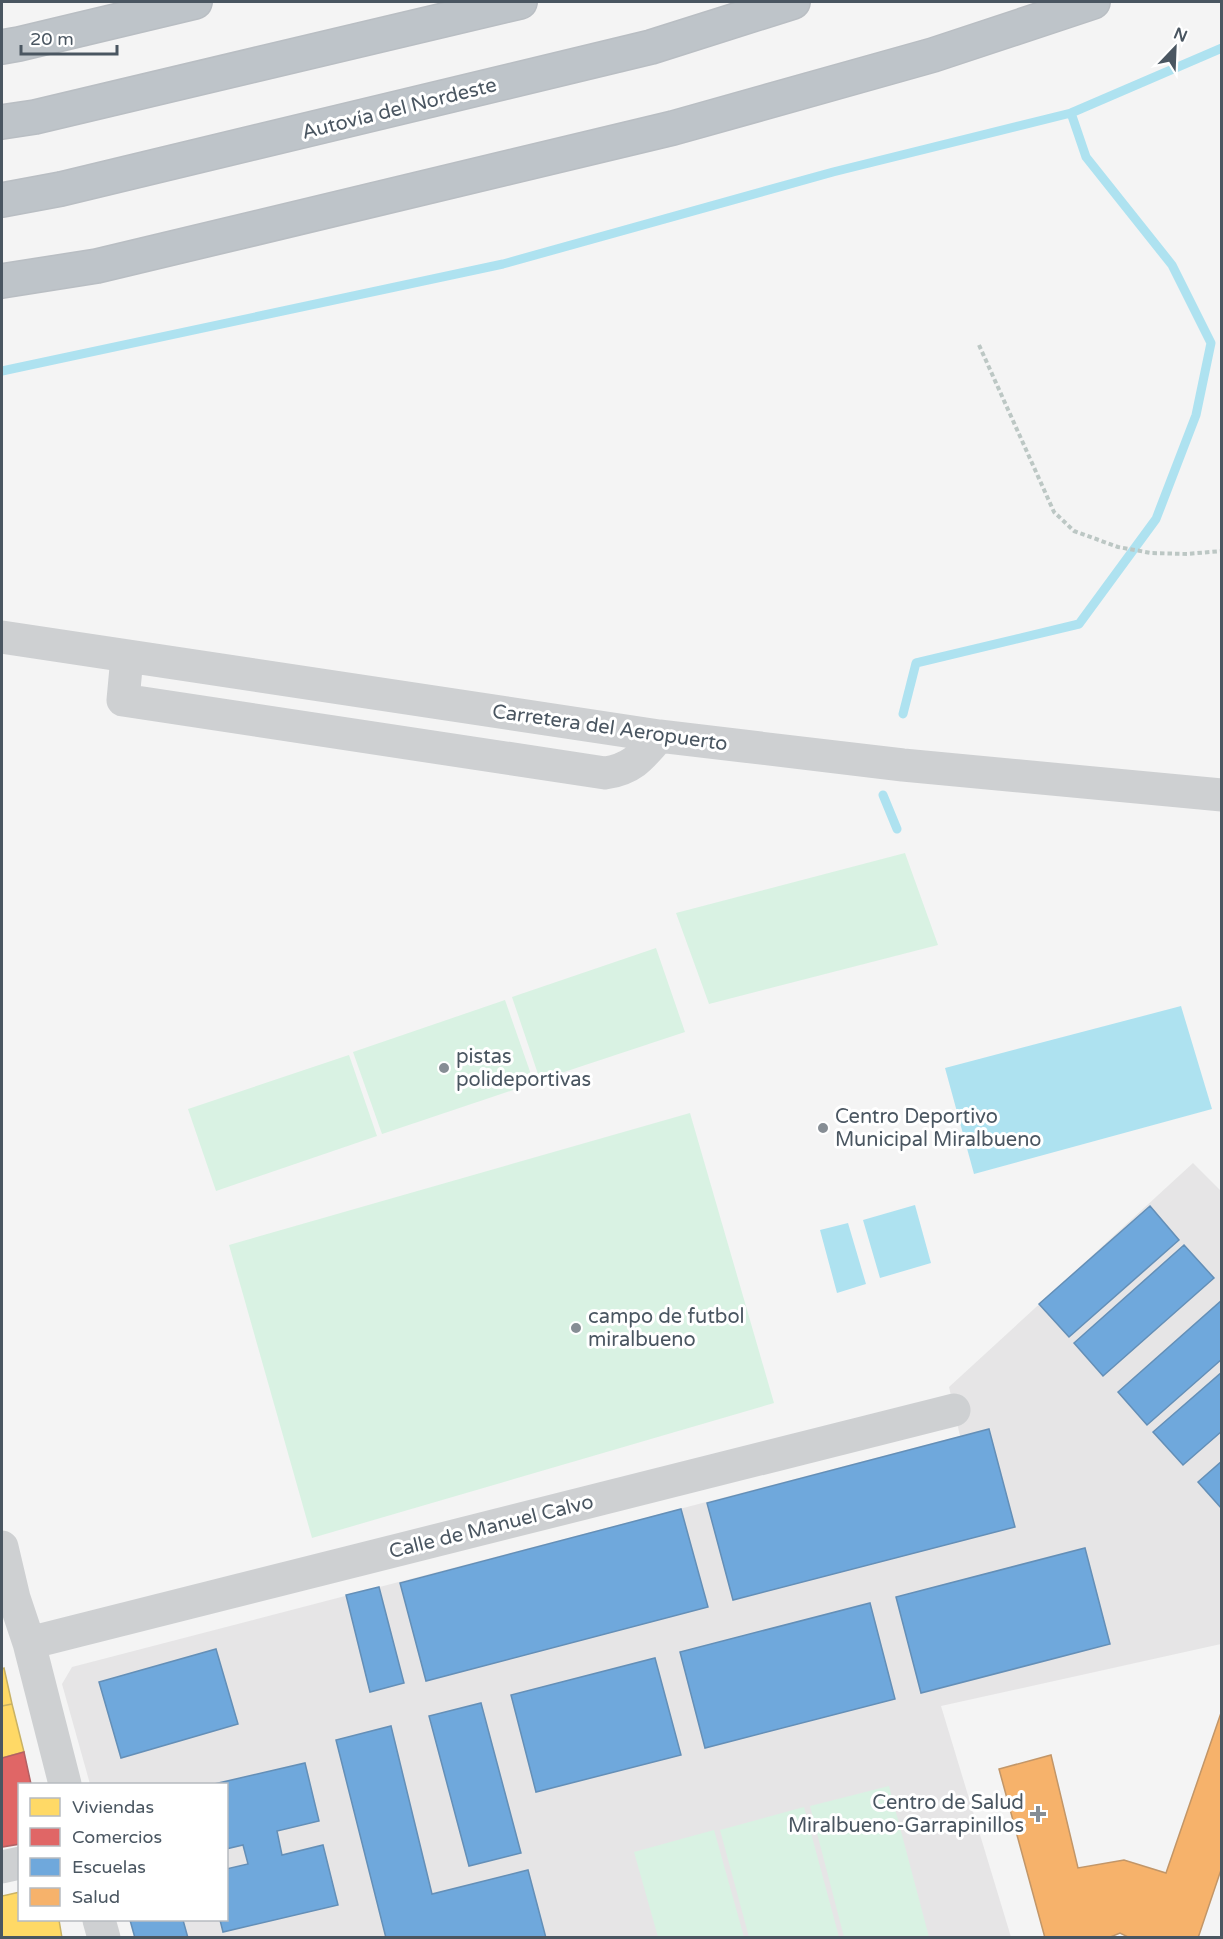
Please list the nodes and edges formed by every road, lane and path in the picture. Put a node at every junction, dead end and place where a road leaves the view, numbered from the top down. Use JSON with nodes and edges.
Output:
{"nodes":[{"id":1,"x":195,"y":2,"type":"edge"},
{"id":2,"x":520,"y":2,"type":"edge"},
{"id":3,"x":793,"y":2,"type":"edge"},
{"id":4,"x":1093,"y":2,"type":"edge"},
{"id":5,"x":2,"y":47,"type":"edge"},
{"id":6,"x":2,"y":122,"type":"edge"},
{"id":7,"x":2,"y":200,"type":"edge"},
{"id":8,"x":2,"y":281,"type":"edge"},
{"id":9,"x":979,"y":345,"type":"dead end"},
{"id":10,"x":1221,"y":551,"type":"edge"},
{"id":11,"x":2,"y":637,"type":"edge"},
{"id":12,"x":128,"y":657,"type":"junction"},
{"id":13,"x":659,"y":736,"type":"junction"},
{"id":14,"x":1221,"y":795,"type":"edge"},
{"id":15,"x":954,"y":1410,"type":"dead end"},
{"id":16,"x":2,"y":1547,"type":"edge"},
{"id":17,"x":8,"y":1599,"type":"edge"},
{"id":18,"x":29,"y":1643,"type":"junction"},
{"id":19,"x":64,"y":1783,"type":"edge"},
{"id":20,"x":18,"y":1863,"type":"edge"},
{"id":21,"x":2,"y":1867,"type":"edge"},
{"id":22,"x":99,"y":1921,"type":"edge"},
{"id":23,"x":104,"y":1938,"type":"edge"}],
"edges":[{"from":1,"to":5,"type":"highway"},
{"from":2,"to":6,"type":"highway"},
{"from":3,"to":7,"type":"highway","name":"Autovía del Nordeste"},
{"from":4,"to":8,"type":"highway"},
{"from":9,"to":10,"type":"path"},
{"from":11,"to":12,"type":"street","name":"Carretera del Aeropuerto"},
{"from":12,"to":13,"type":"street","name":"Carretera del Aeropuerto"},
{"from":12,"to":13,"type":"street"},
{"from":13,"to":14,"type":"street","name":"Carretera del Aeropuerto"},
{"from":15,"to":18,"type":"street","name":"Calle de Manuel Calvo"},
{"from":16,"to":17,"type":"street"},
{"from":17,"to":18,"type":"street"},
{"from":18,"to":19,"type":"street"},
{"from":20,"to":21,"type":"street"},
{"from":22,"to":23,"type":"street"}]}
